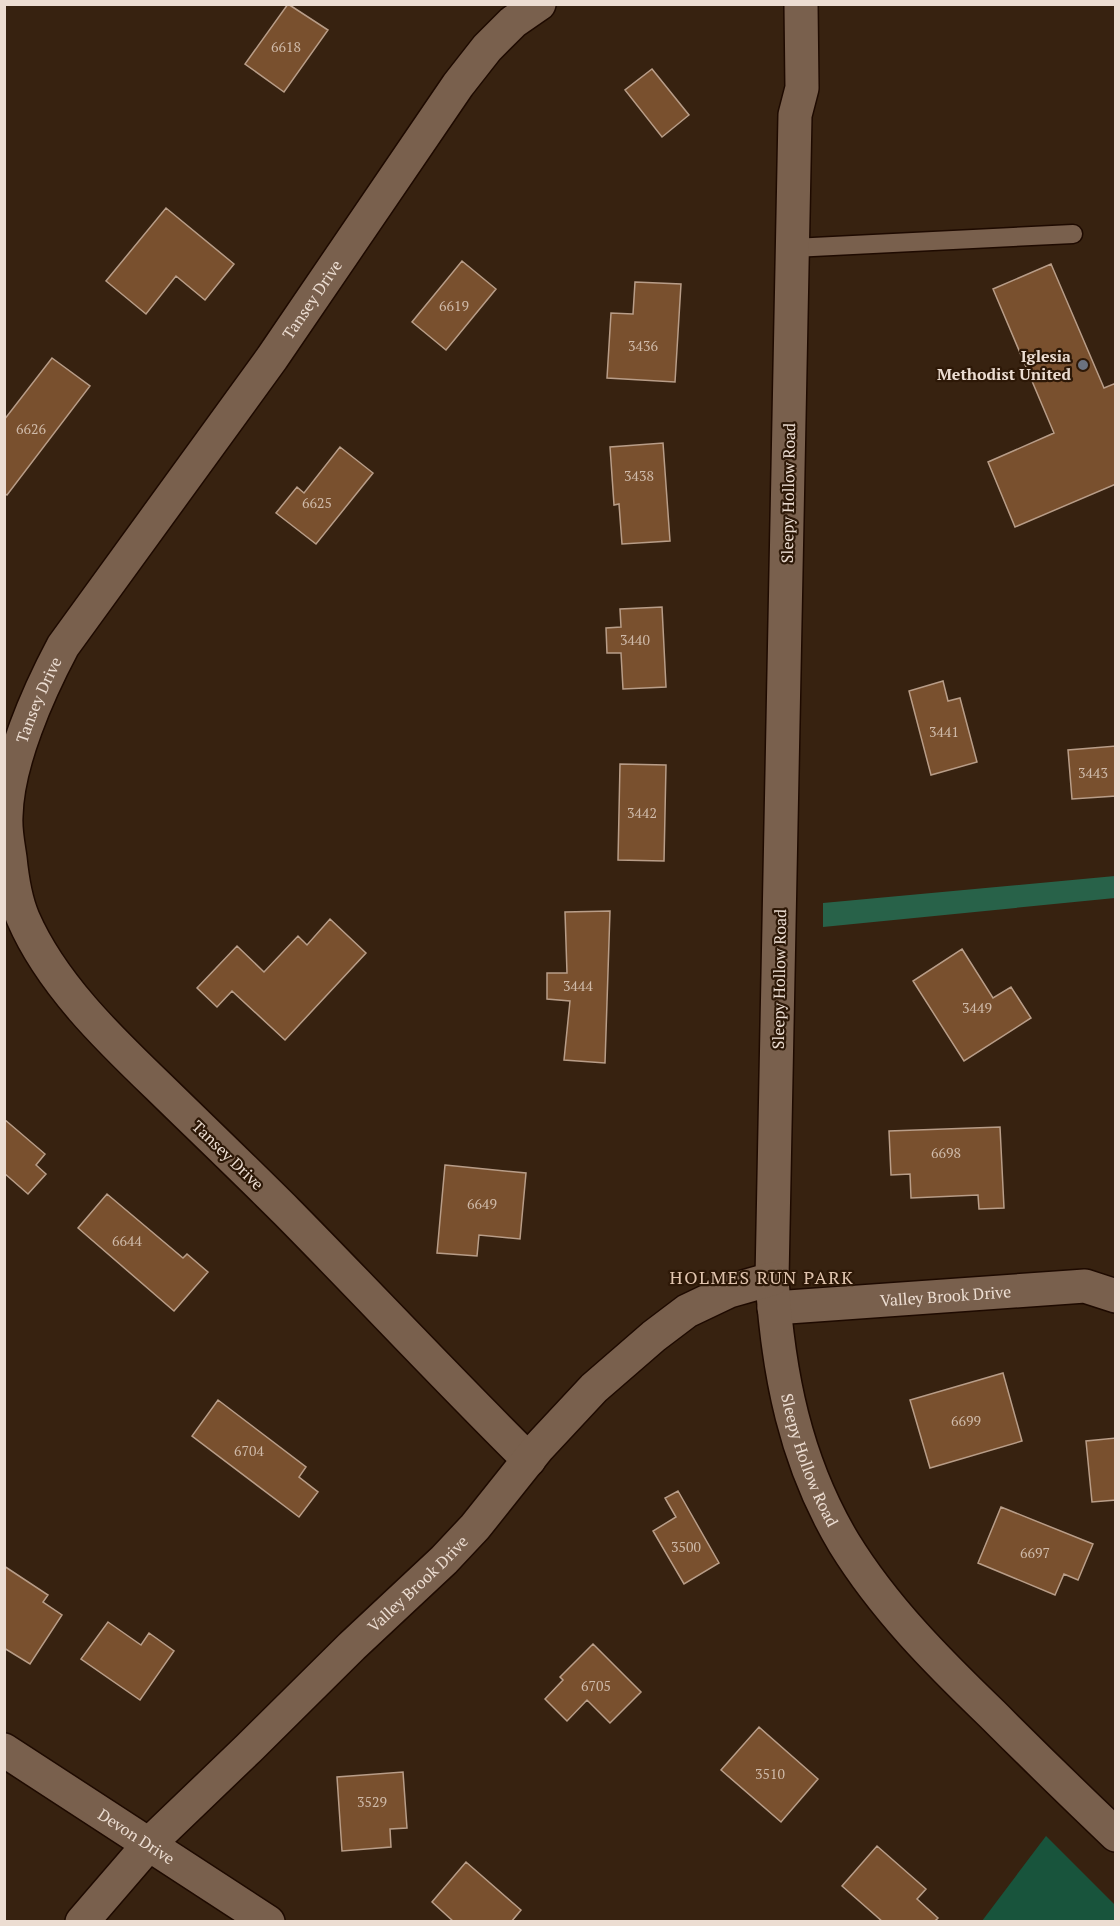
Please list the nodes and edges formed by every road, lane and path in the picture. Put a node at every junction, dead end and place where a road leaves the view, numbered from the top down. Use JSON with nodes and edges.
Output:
{"nodes":[{"id":1,"x":539,"y":4,"type":"edge"},
{"id":2,"x":801,"y":4,"type":"edge"},
{"id":3,"x":1073,"y":234,"type":"dead end"},
{"id":4,"x":793,"y":248,"type":"junction"},
{"id":5,"x":773,"y":1294,"type":"junction"},
{"id":6,"x":1116,"y":1296,"type":"edge"},
{"id":7,"x":529,"y":1460,"type":"junction"},
{"id":8,"x":4,"y":1750,"type":"edge"},
{"id":9,"x":1116,"y":1835,"type":"edge"},
{"id":10,"x":150,"y":1843,"type":"junction"},
{"id":11,"x":82,"y":1922,"type":"edge"},
{"id":12,"x":268,"y":1922,"type":"edge"}],
"edges":[{"from":1,"to":7,"type":"street","name":"Tansey Drive"},
{"from":2,"to":4,"type":"street","name":"Sleepy Hollow Road"},
{"from":3,"to":4,"type":"lane"},
{"from":4,"to":5,"type":"street","name":"Sleepy Hollow Road"},
{"from":5,"to":6,"type":"street","name":"Valley Brook Drive"},
{"from":5,"to":7,"type":"street","name":"Valley Brook Drive"},
{"from":5,"to":9,"type":"street","name":"Sleepy Hollow Road"},
{"from":7,"to":10,"type":"street","name":"Valley Brook Drive"},
{"from":8,"to":10,"type":"street","name":"Devon Drive"},
{"from":10,"to":11,"type":"street","name":"Valley Brook Drive"},
{"from":10,"to":12,"type":"street","name":"Devon Drive"}]}
